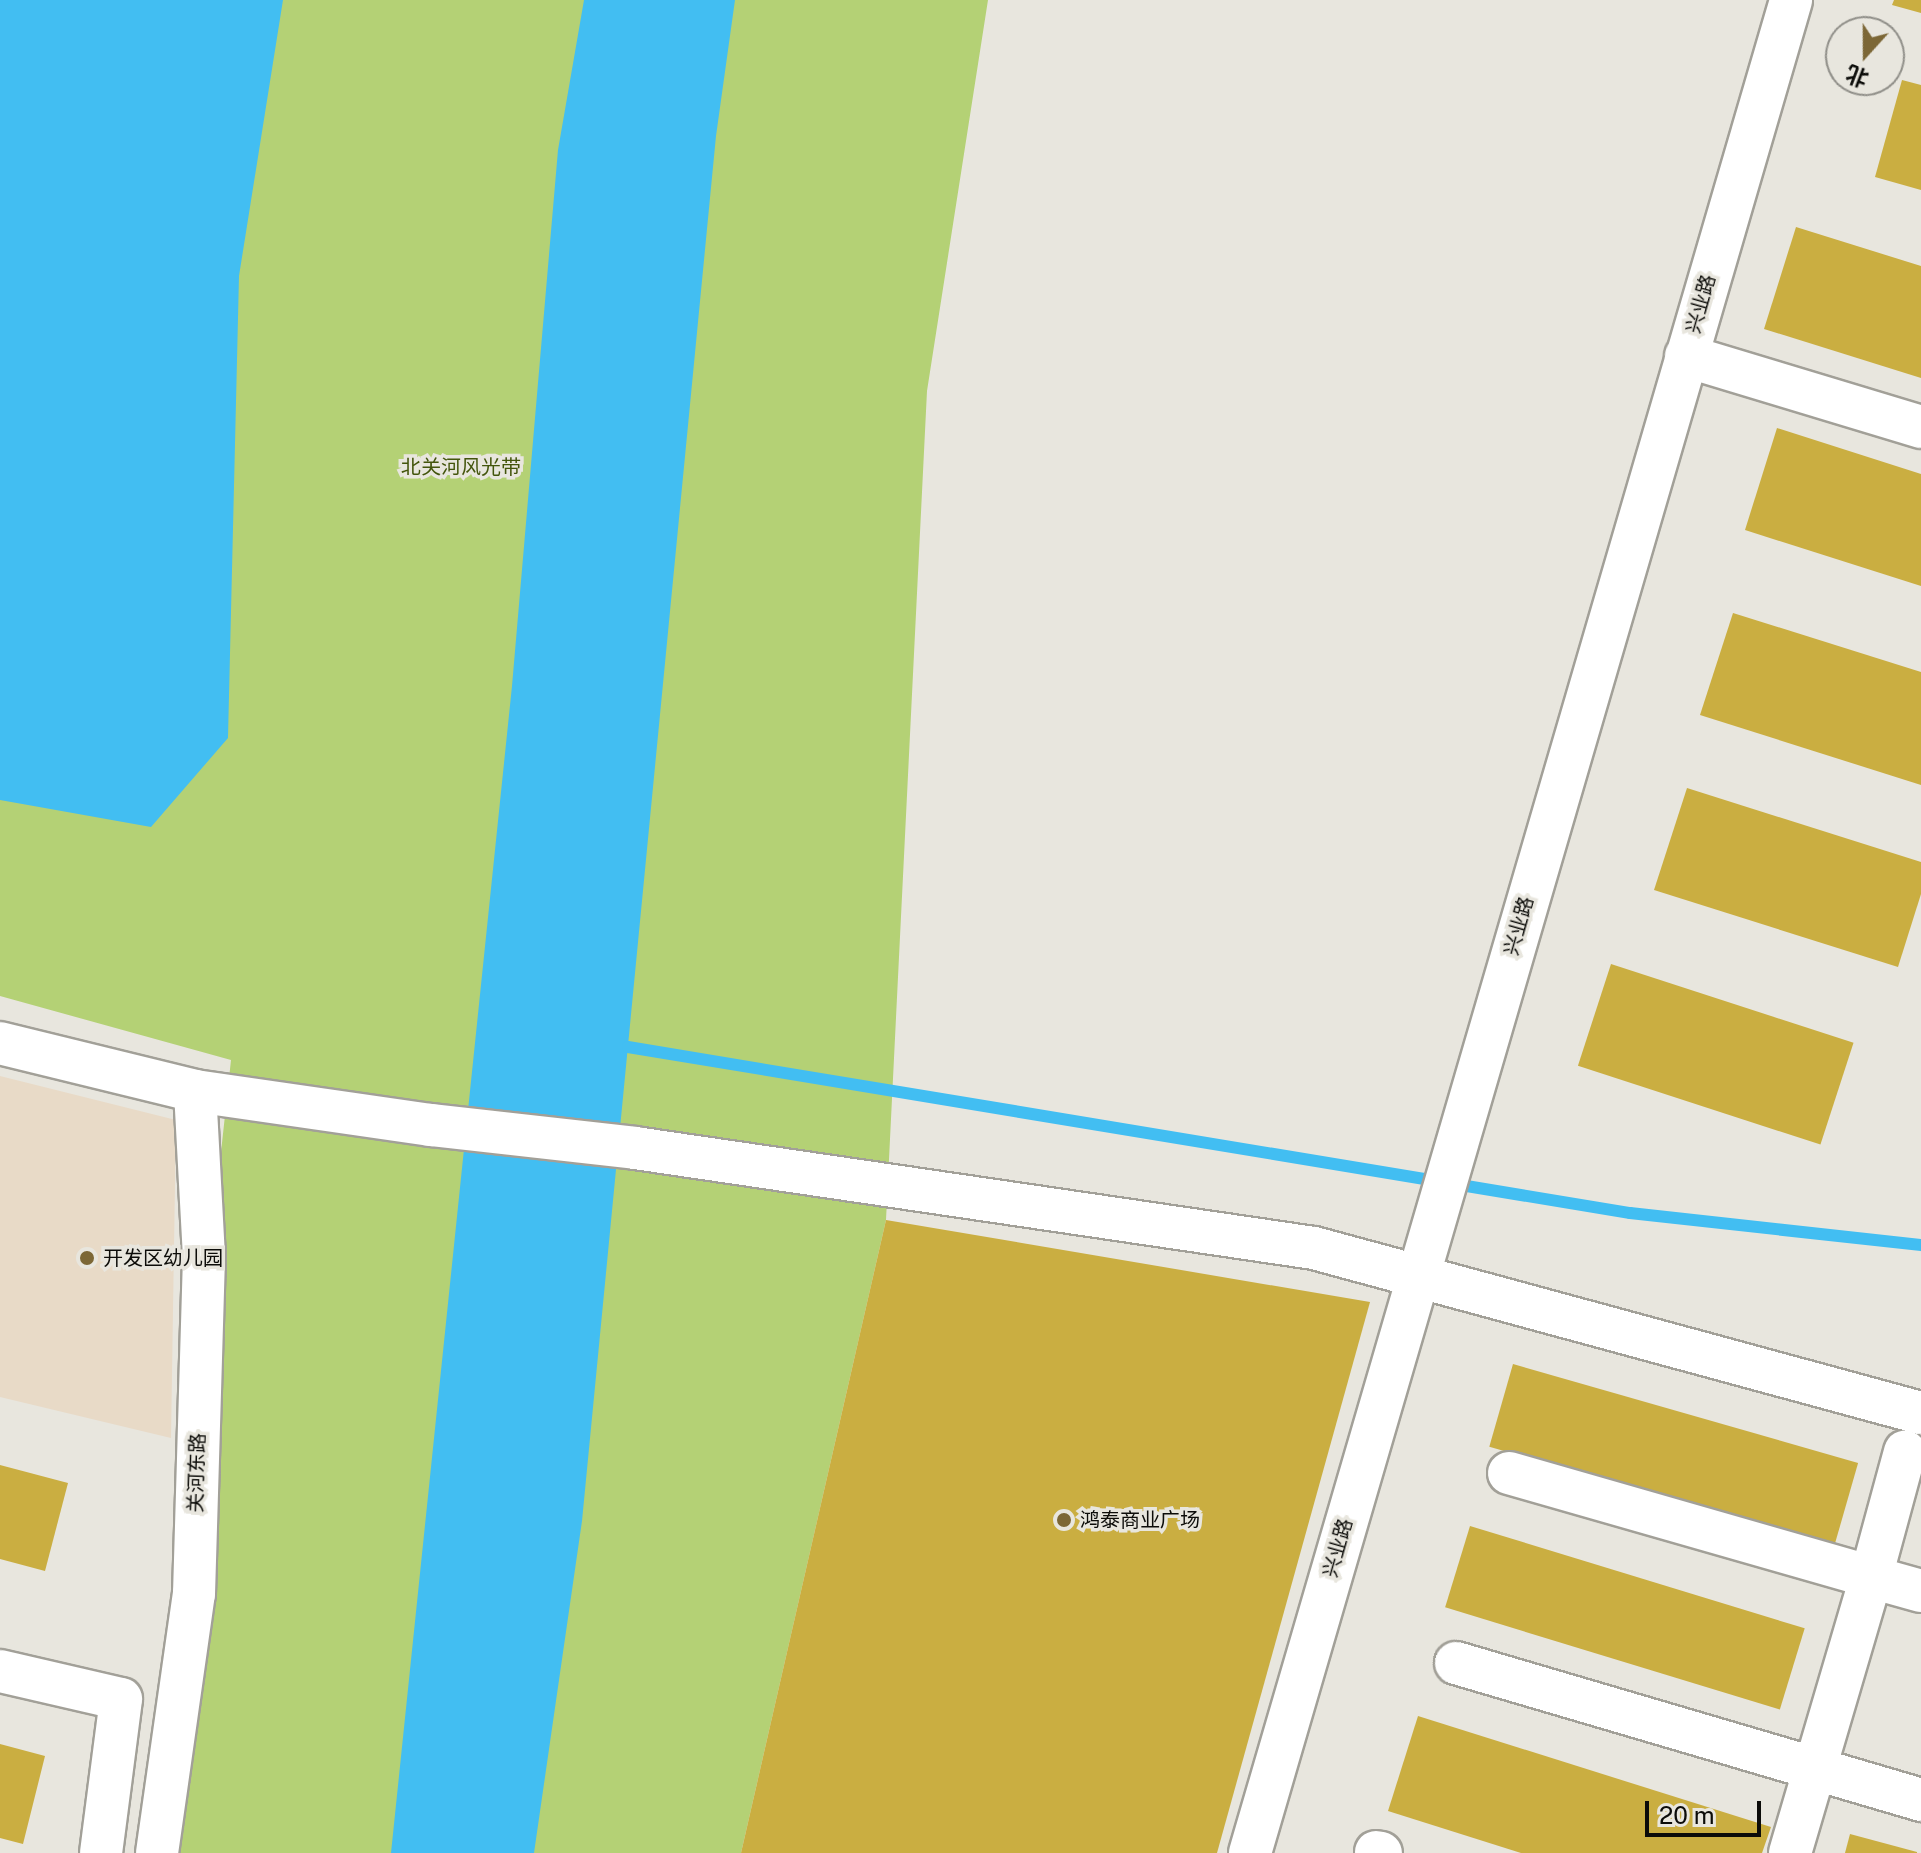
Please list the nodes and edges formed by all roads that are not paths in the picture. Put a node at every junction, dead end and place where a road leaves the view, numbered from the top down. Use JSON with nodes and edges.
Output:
{"nodes":[{"id":1,"x":1791,"y":0,"type":"edge"},
{"id":2,"x":1686,"y":356,"type":"junction"},
{"id":3,"x":1921,"y":427,"type":"edge"},
{"id":4,"x":0,"y":1043,"type":"edge"},
{"id":5,"x":195,"y":1091,"type":"junction"},
{"id":6,"x":1417,"y":1275,"type":"junction"},
{"id":7,"x":1921,"y":1413,"type":"edge"},
{"id":8,"x":1905,"y":1452,"type":"dead end"},
{"id":9,"x":1509,"y":1473,"type":"dead end"},
{"id":10,"x":1871,"y":1577,"type":"junction"},
{"id":11,"x":1921,"y":1591,"type":"edge"},
{"id":12,"x":1456,"y":1663,"type":"dead end"},
{"id":13,"x":0,"y":1671,"type":"edge"},
{"id":14,"x":1814,"y":1771,"type":"junction"},
{"id":15,"x":1921,"y":1800,"type":"edge"},
{"id":16,"x":101,"y":1853,"type":"edge"},
{"id":17,"x":157,"y":1853,"type":"edge"},
{"id":18,"x":1250,"y":1853,"type":"edge"},
{"id":19,"x":1790,"y":1853,"type":"edge"}],
"edges":[{"from":1,"to":2,"type":"street","name":"兴业路"},
{"from":2,"to":3,"type":"street"},
{"from":2,"to":6,"type":"street","name":"兴业路"},
{"from":4,"to":5,"type":"street"},
{"from":5,"to":6,"type":"street"},
{"from":5,"to":17,"type":"street","name":"关河东路"},
{"from":6,"to":7,"type":"street"},
{"from":6,"to":18,"type":"street","name":"兴业路"},
{"from":8,"to":10,"type":"street"},
{"from":9,"to":10,"type":"street"},
{"from":10,"to":11,"type":"street"},
{"from":10,"to":14,"type":"street"},
{"from":12,"to":14,"type":"street"},
{"from":13,"to":16,"type":"street"},
{"from":14,"to":15,"type":"street"},
{"from":14,"to":19,"type":"street"}]}
